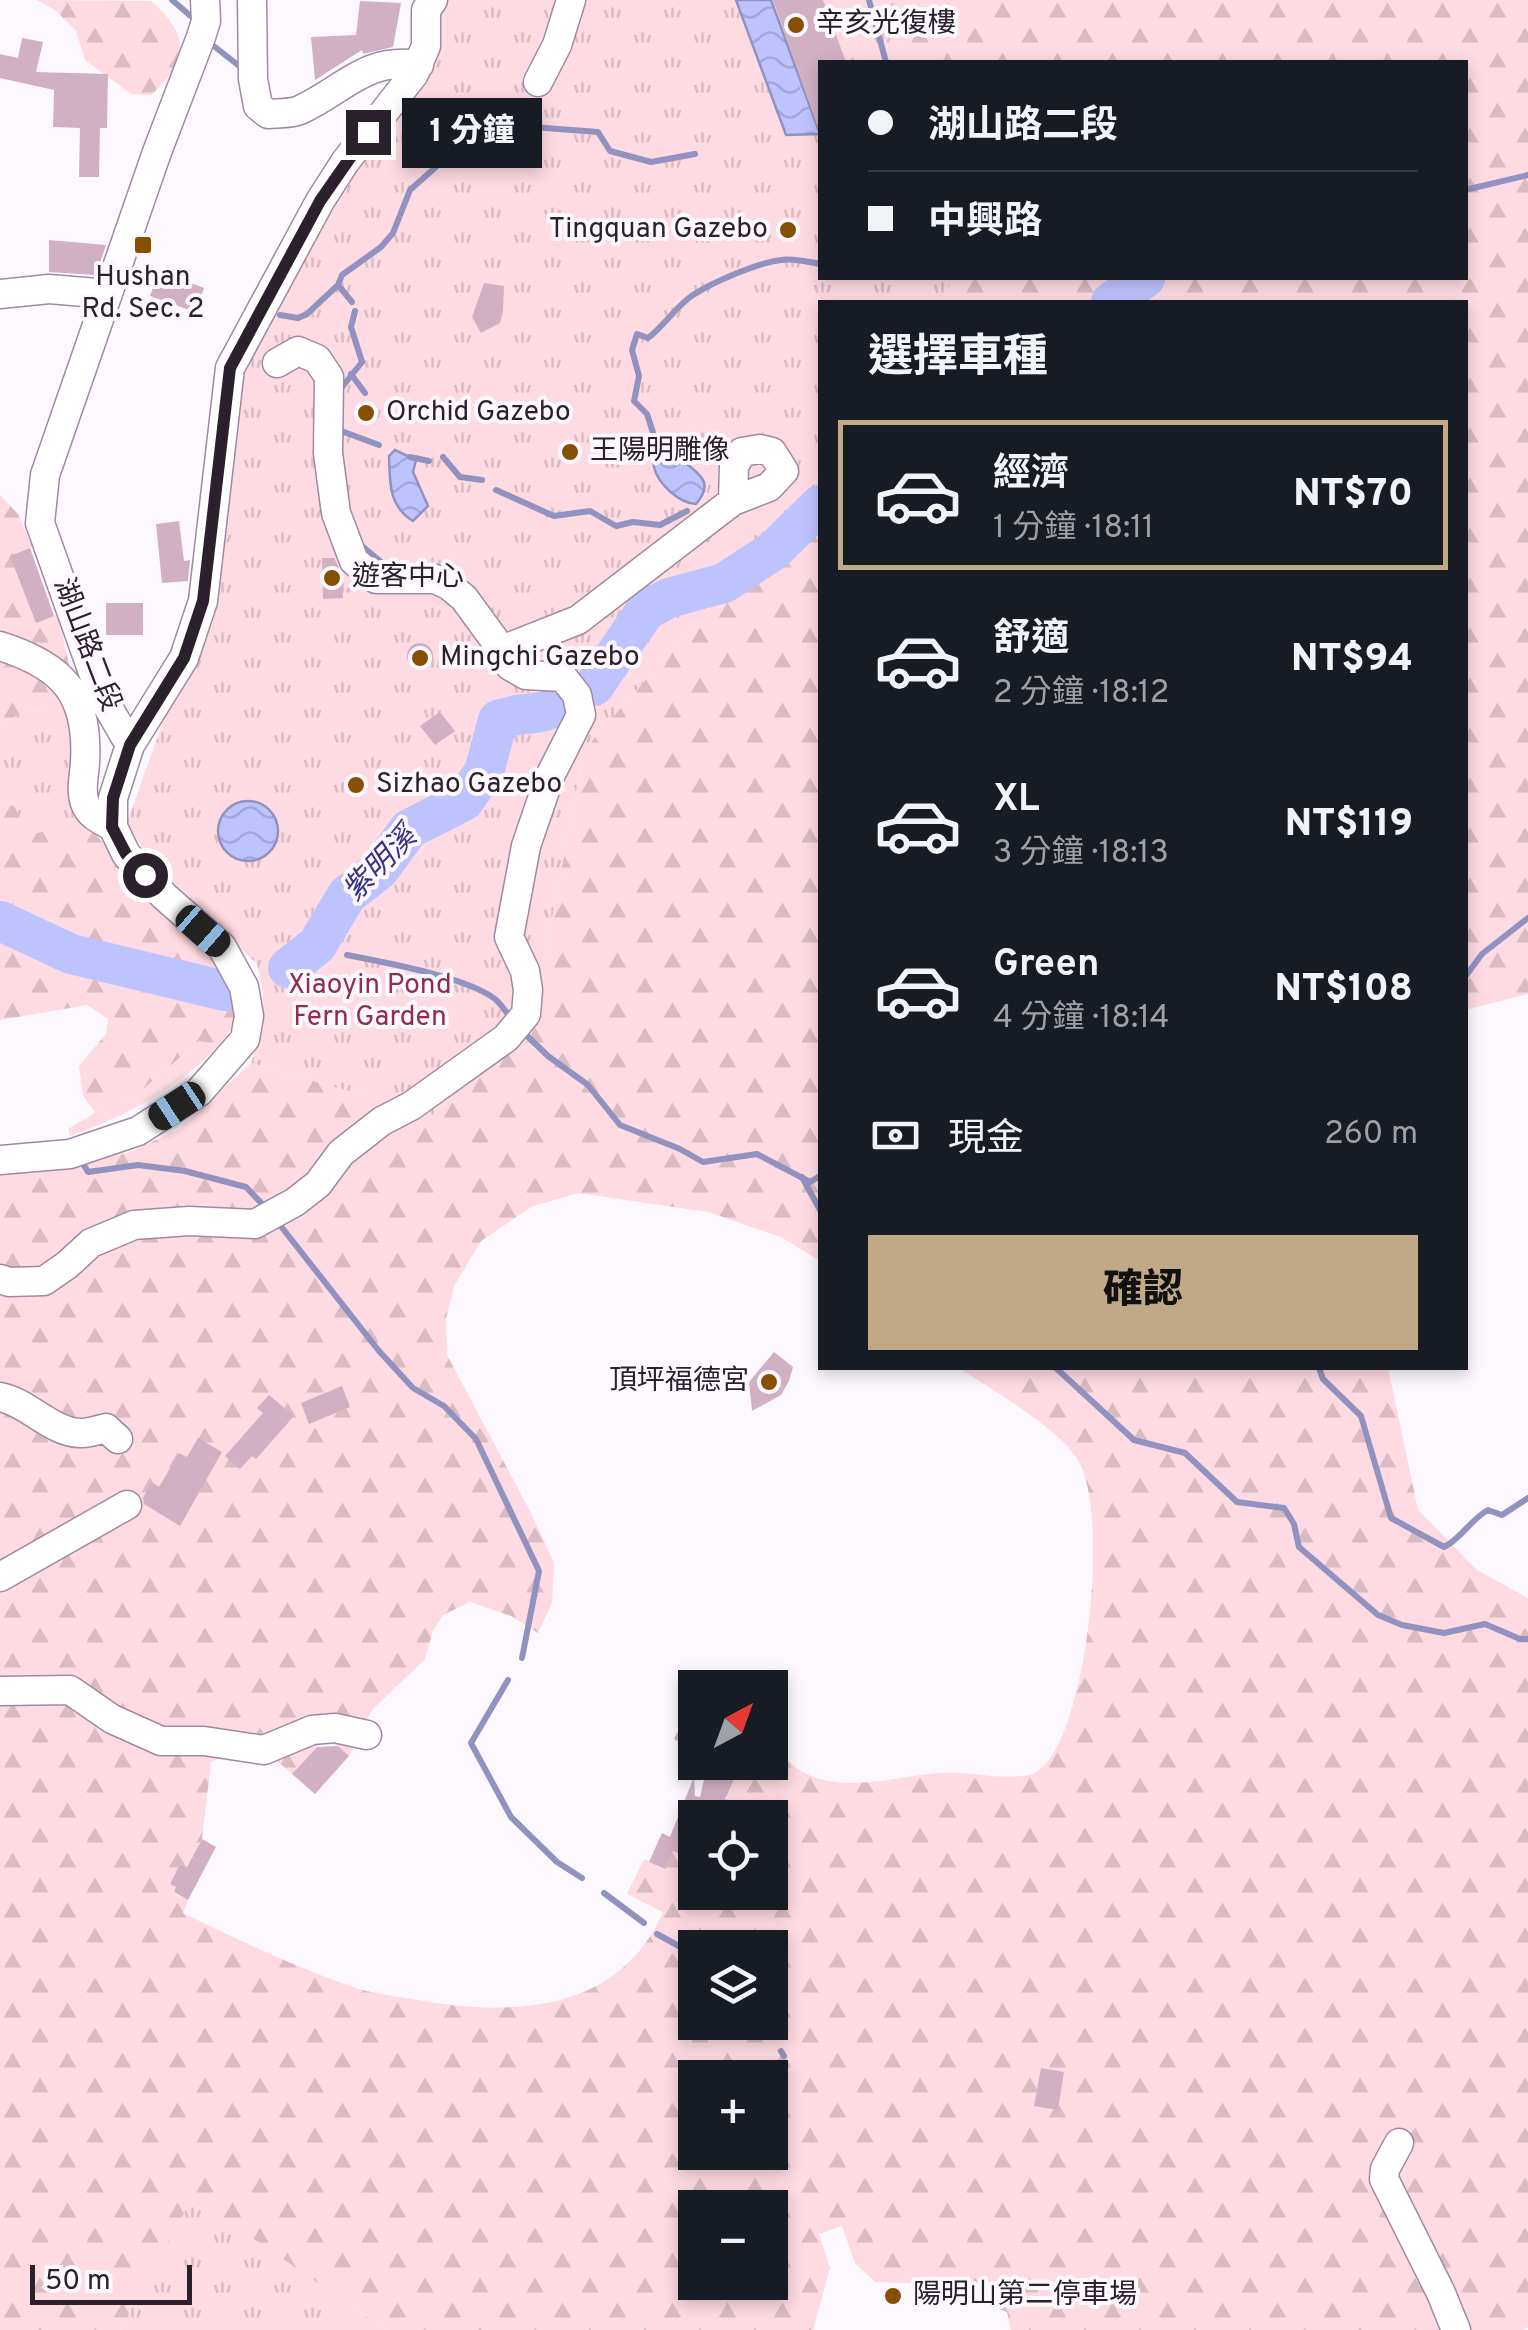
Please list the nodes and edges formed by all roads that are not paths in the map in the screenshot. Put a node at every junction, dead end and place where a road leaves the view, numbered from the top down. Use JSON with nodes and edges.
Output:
{"nodes":[{"id":1,"x":205,"y":0,"type":"edge"},
{"id":2,"x":252,"y":0,"type":"edge"},
{"id":3,"x":434,"y":0,"type":"edge"},
{"id":4,"x":570,"y":0,"type":"edge"},
{"id":5,"x":419,"y":65,"type":"junction"},
{"id":6,"x":538,"y":82,"type":"dead end"},
{"id":7,"x":0,"y":294,"type":"edge"},
{"id":8,"x":108,"y":294,"type":"junction"},
{"id":9,"x":277,"y":363,"type":"dead end"},
{"id":10,"x":733,"y":501,"type":"dead end"},
{"id":11,"x":0,"y":646,"type":"edge"},
{"id":12,"x":502,"y":650,"type":"junction"},
{"id":13,"x":130,"y":745,"type":"junction"},
{"id":14,"x":112,"y":827,"type":"junction"},
{"id":15,"x":0,"y":1160,"type":"edge"},
{"id":16,"x":0,"y":1279,"type":"edge"},
{"id":17,"x":0,"y":1397,"type":"edge"},
{"id":18,"x":118,"y":1439,"type":"dead end"},
{"id":19,"x":127,"y":1505,"type":"dead end"},
{"id":20,"x":0,"y":1577,"type":"edge"},
{"id":21,"x":0,"y":1690,"type":"edge"},
{"id":22,"x":367,"y":1735,"type":"dead end"},
{"id":23,"x":1400,"y":2143,"type":"dead end"},
{"id":24,"x":1456,"y":2330,"type":"edge"}],
"edges":[{"from":1,"to":8,"type":"street","name":"湖山路二段"},
{"from":2,"to":5,"type":"street"},
{"from":3,"to":5,"type":"street"},
{"from":4,"to":6,"type":"street"},
{"from":5,"to":13,"type":"street"},
{"from":7,"to":8,"type":"street"},
{"from":8,"to":13,"type":"street","name":"湖山路二段"},
{"from":9,"to":12,"type":"street"},
{"from":10,"to":12,"type":"street"},
{"from":11,"to":14,"type":"street"},
{"from":12,"to":16,"type":"street"},
{"from":13,"to":14,"type":"street","name":"湖山路二段"},
{"from":14,"to":15,"type":"street"},
{"from":17,"to":18,"type":"street"},
{"from":19,"to":20,"type":"street"},
{"from":21,"to":22,"type":"street"},
{"from":23,"to":24,"type":"street"}]}
